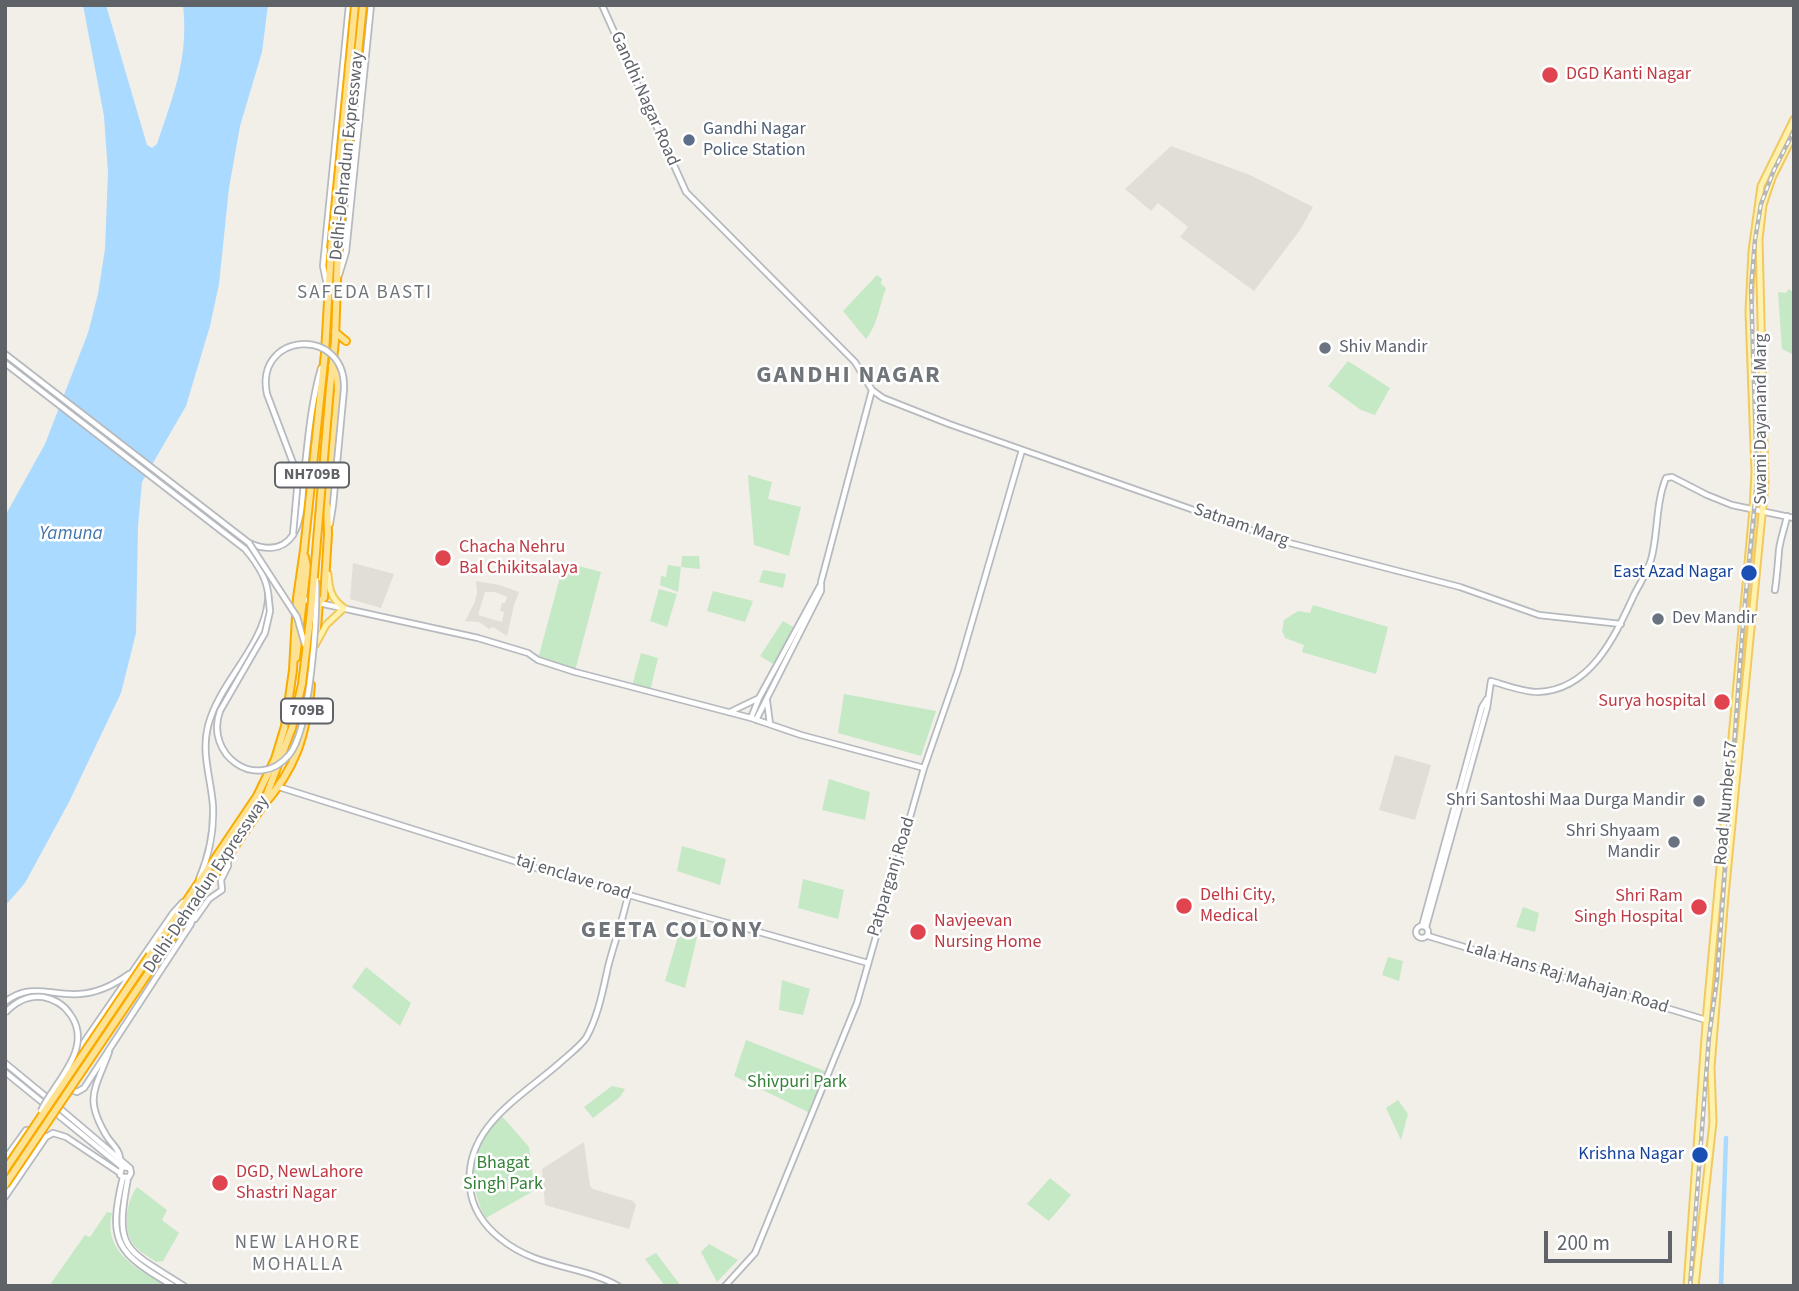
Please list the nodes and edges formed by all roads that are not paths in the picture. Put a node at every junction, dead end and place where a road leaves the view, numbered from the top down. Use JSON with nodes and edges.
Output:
{"nodes":[{"id":1,"x":349,"y":5,"type":"edge"},
{"id":2,"x":355,"y":5,"type":"edge"},
{"id":3,"x":363,"y":5,"type":"edge"},
{"id":4,"x":371,"y":5,"type":"edge"},
{"id":5,"x":602,"y":5,"type":"edge"},
{"id":6,"x":343,"y":54,"type":"junction"},
{"id":7,"x":366,"y":56,"type":"junction"},
{"id":8,"x":1794,"y":119,"type":"edge"},
{"id":9,"x":1794,"y":134,"type":"edge"},
{"id":10,"x":335,"y":249,"type":"junction"},
{"id":11,"x":337,"y":280,"type":"junction"},
{"id":12,"x":327,"y":290,"type":"junction"},
{"id":13,"x":335,"y":332,"type":"junction"},
{"id":14,"x":346,"y":341,"type":"dead end"},
{"id":15,"x":5,"y":354,"type":"edge"},
{"id":16,"x":325,"y":354,"type":"junction"},
{"id":17,"x":5,"y":363,"type":"edge"},
{"id":18,"x":332,"y":366,"type":"junction"},
{"id":19,"x":872,"y":390,"type":"junction"},
{"id":20,"x":1022,"y":450,"type":"junction"},
{"id":21,"x":1753,"y":509,"type":"junction"},
{"id":22,"x":1762,"y":511,"type":"junction"},
{"id":23,"x":1787,"y":516,"type":"junction"},
{"id":24,"x":1794,"y":518,"type":"edge"},
{"id":25,"x":293,"y":534,"type":"junction"},
{"id":26,"x":328,"y":534,"type":"junction"},
{"id":27,"x":249,"y":543,"type":"junction"},
{"id":28,"x":315,"y":555,"type":"junction"},
{"id":29,"x":327,"y":560,"type":"junction"},
{"id":30,"x":821,"y":585,"type":"junction"},
{"id":31,"x":1775,"y":590,"type":"dead end"},
{"id":32,"x":268,"y":592,"type":"junction"},
{"id":33,"x":300,"y":599,"type":"junction"},
{"id":34,"x":319,"y":602,"type":"junction"},
{"id":35,"x":344,"y":608,"type":"junction"},
{"id":36,"x":1621,"y":624,"type":"junction"},
{"id":37,"x":315,"y":645,"type":"junction"},
{"id":38,"x":306,"y":650,"type":"junction"},
{"id":39,"x":759,"y":698,"type":"junction"},
{"id":40,"x":767,"y":701,"type":"junction"},
{"id":41,"x":729,"y":712,"type":"junction"},
{"id":42,"x":754,"y":719,"type":"junction"},
{"id":43,"x":1744,"y":719,"type":"joint"},
{"id":44,"x":770,"y":724,"type":"junction"},
{"id":45,"x":924,"y":768,"type":"junction"},
{"id":46,"x":279,"y":787,"type":"junction"},
{"id":47,"x":262,"y":807,"type":"junction"},
{"id":48,"x":228,"y":857,"type":"junction"},
{"id":49,"x":192,"y":891,"type":"junction"},
{"id":50,"x":628,"y":895,"type":"junction"},
{"id":51,"x":188,"y":922,"type":"junction"},
{"id":52,"x":1424,"y":927,"type":"junction"},
{"id":53,"x":1427,"y":936,"type":"junction"},
{"id":54,"x":869,"y":963,"type":"junction"},
{"id":55,"x":132,"y":971,"type":"junction"},
{"id":56,"x":5,"y":1002,"type":"edge"},
{"id":57,"x":5,"y":1013,"type":"edge"},
{"id":58,"x":1707,"y":1020,"type":"junction"},
{"id":59,"x":113,"y":1042,"type":"junction"},
{"id":60,"x":5,"y":1063,"type":"edge"},
{"id":61,"x":5,"y":1072,"type":"edge"},
{"id":62,"x":35,"y":1126,"type":"junction"},
{"id":63,"x":46,"y":1137,"type":"junction"},
{"id":64,"x":120,"y":1158,"type":"junction"},
{"id":65,"x":5,"y":1159,"type":"edge"},
{"id":66,"x":130,"y":1168,"type":"junction"},
{"id":67,"x":5,"y":1170,"type":"edge"},
{"id":68,"x":123,"y":1174,"type":"junction"},
{"id":69,"x":5,"y":1185,"type":"edge"},
{"id":70,"x":5,"y":1197,"type":"edge"},
{"id":71,"x":173,"y":1286,"type":"edge"},
{"id":72,"x":184,"y":1286,"type":"edge"},
{"id":73,"x":618,"y":1286,"type":"edge"},
{"id":74,"x":725,"y":1286,"type":"edge"},
{"id":75,"x":1687,"y":1286,"type":"edge"},
{"id":76,"x":1695,"y":1286,"type":"edge"}],
"edges":[{"from":1,"to":6,"type":"street"},
{"from":2,"to":10,"type":"highway","name":"Delhi-Dehradun Expressway","number":"NH709B","bridge":true},
{"from":3,"to":10,"type":"highway","name":"Delhi-Dehradun Expressway","number":"NH709B","bridge":true},
{"from":4,"to":7,"type":"street"},
{"from":5,"to":19,"type":"street","name":"Gandhi Nagar Road"},
{"from":6,"to":7,"type":"street"},
{"from":6,"to":12,"type":"street"},
{"from":7,"to":11,"type":"street"},
{"from":8,"to":21,"type":"main road","name":"Road Number 57"},
{"from":9,"to":22,"type":"main road","name":"Swami Dayanand Marg"},
{"from":10,"to":11,"type":"highway","name":"Delhi-Dehradun Expressway","number":"NH709B"},
{"from":10,"to":12,"type":"highway","name":"Delhi-Dehradun Expressway","number":"NH709B"},
{"from":11,"to":13,"type":"highway","name":"Delhi-Dehradun Expressway","number":"NH709B"},
{"from":12,"to":16,"type":"highway","name":"Delhi-Dehradun Expressway","number":"NH709B"},
{"from":13,"to":14,"type":"highway"},
{"from":13,"to":18,"type":"highway","name":"Delhi-Dehradun Expressway","number":"NH709B"},
{"from":15,"to":27,"type":"street"},
{"from":16,"to":25,"type":"street","bridge":true},
{"from":16,"to":33,"type":"highway","name":"Delhi-Dehradun Expressway","number":"NH709B"},
{"from":17,"to":32,"type":"street"},
{"from":18,"to":26,"type":"highway","number":"709B"},
{"from":18,"to":28,"type":"highway","name":"Delhi-Dehradun Expressway","number":"NH709B","bridge":true},
{"from":19,"to":20,"type":"street","name":"Satnam Marg"},
{"from":19,"to":30,"type":"street"},
{"from":20,"to":36,"type":"street","name":"Satnam Marg"},
{"from":20,"to":45,"type":"street","name":"Patparganj Road"},
{"from":21,"to":22,"type":"street"},
{"from":21,"to":36,"type":"street"},
{"from":21,"to":58,"type":"main road","name":"Road Number 57"},
{"from":22,"to":23,"type":"street"},
{"from":22,"to":43,"type":"main road","name":"Swami Dayanand Marg"},
{"from":23,"to":24,"type":"street"},
{"from":23,"to":31,"type":"street"},
{"from":25,"to":26,"type":"street","bridge":true},
{"from":25,"to":27,"type":"street"},
{"from":26,"to":29,"type":"highway","number":"709B"},
{"from":27,"to":38,"type":"street","bridge":true},
{"from":28,"to":32,"type":"street","bridge":true},
{"from":28,"to":38,"type":"highway","name":"Delhi-Dehradun Expressway","number":"NH709B","bridge":true},
{"from":29,"to":34,"type":"highway","number":"709B"},
{"from":29,"to":35,"type":"main road"},
{"from":30,"to":39,"type":"street"},
{"from":30,"to":40,"type":"street"},
{"from":32,"to":49,"type":"street","bridge":true},
{"from":33,"to":34,"type":"street"},
{"from":33,"to":49,"type":"highway","name":"Delhi-Dehradun Expressway","number":"NH709B"},
{"from":34,"to":35,"type":"street"},
{"from":34,"to":37,"type":"highway","number":"709B"},
{"from":35,"to":37,"type":"main road"},
{"from":35,"to":41,"type":"street"},
{"from":36,"to":52,"type":"street"},
{"from":37,"to":46,"type":"highway","number":"709B"},
{"from":38,"to":47,"type":"highway","name":"Delhi-Dehradun Expressway","number":"NH709B","bridge":true},
{"from":39,"to":41,"type":"street"},
{"from":39,"to":42,"type":"street"},
{"from":40,"to":42,"type":"street"},
{"from":40,"to":44,"type":"street"},
{"from":41,"to":42,"type":"street"},
{"from":42,"to":44,"type":"street"},
{"from":43,"to":76,"type":"main road","name":"Road Number 57"},
{"from":44,"to":45,"type":"street"},
{"from":45,"to":54,"type":"street","name":"Patparganj Road"},
{"from":46,"to":47,"type":"highway","number":"709B"},
{"from":46,"to":50,"type":"street","name":"taj enclave road"},
{"from":47,"to":48,"type":"highway","name":"Delhi-Dehradun Expressway","number":"NH709B"},
{"from":48,"to":51,"type":"highway","name":"Delhi-Dehradun Expressway","number":"NH709B"},
{"from":48,"to":51,"type":"street"},
{"from":49,"to":55,"type":"street"},
{"from":49,"to":62,"type":"highway","name":"Delhi-Dehradun Expressway","number":"NH709B","bridge":true},
{"from":50,"to":54,"type":"street","name":"taj enclave road"},
{"from":50,"to":73,"type":"street"},
{"from":51,"to":59,"type":"street"},
{"from":51,"to":69,"type":"highway","name":"Delhi-Dehradun Expressway","bridge":true},
{"from":52,"to":53,"type":"street"},
{"from":52,"to":53,"type":"street"},
{"from":53,"to":58,"type":"street","name":"Lala Hans Raj Mahajan Road"},
{"from":54,"to":74,"type":"street","name":"Patparganj Road"},
{"from":55,"to":56,"type":"street"},
{"from":55,"to":59,"type":"street"},
{"from":57,"to":62,"type":"street","bridge":true},
{"from":58,"to":75,"type":"main road","name":"Road Number 57"},
{"from":59,"to":64,"type":"street"},
{"from":60,"to":64,"type":"street"},
{"from":61,"to":68,"type":"street"},
{"from":62,"to":67,"type":"highway","name":"Delhi-Dehradun Expressway","bridge":true},
{"from":63,"to":65,"type":"street"},
{"from":63,"to":68,"type":"street"},
{"from":63,"to":70,"type":"street"},
{"from":64,"to":66,"type":"street"},
{"from":66,"to":68,"type":"street"},
{"from":66,"to":68,"type":"street"},
{"from":68,"to":71,"type":"street"},
{"from":68,"to":72,"type":"street"}]}
